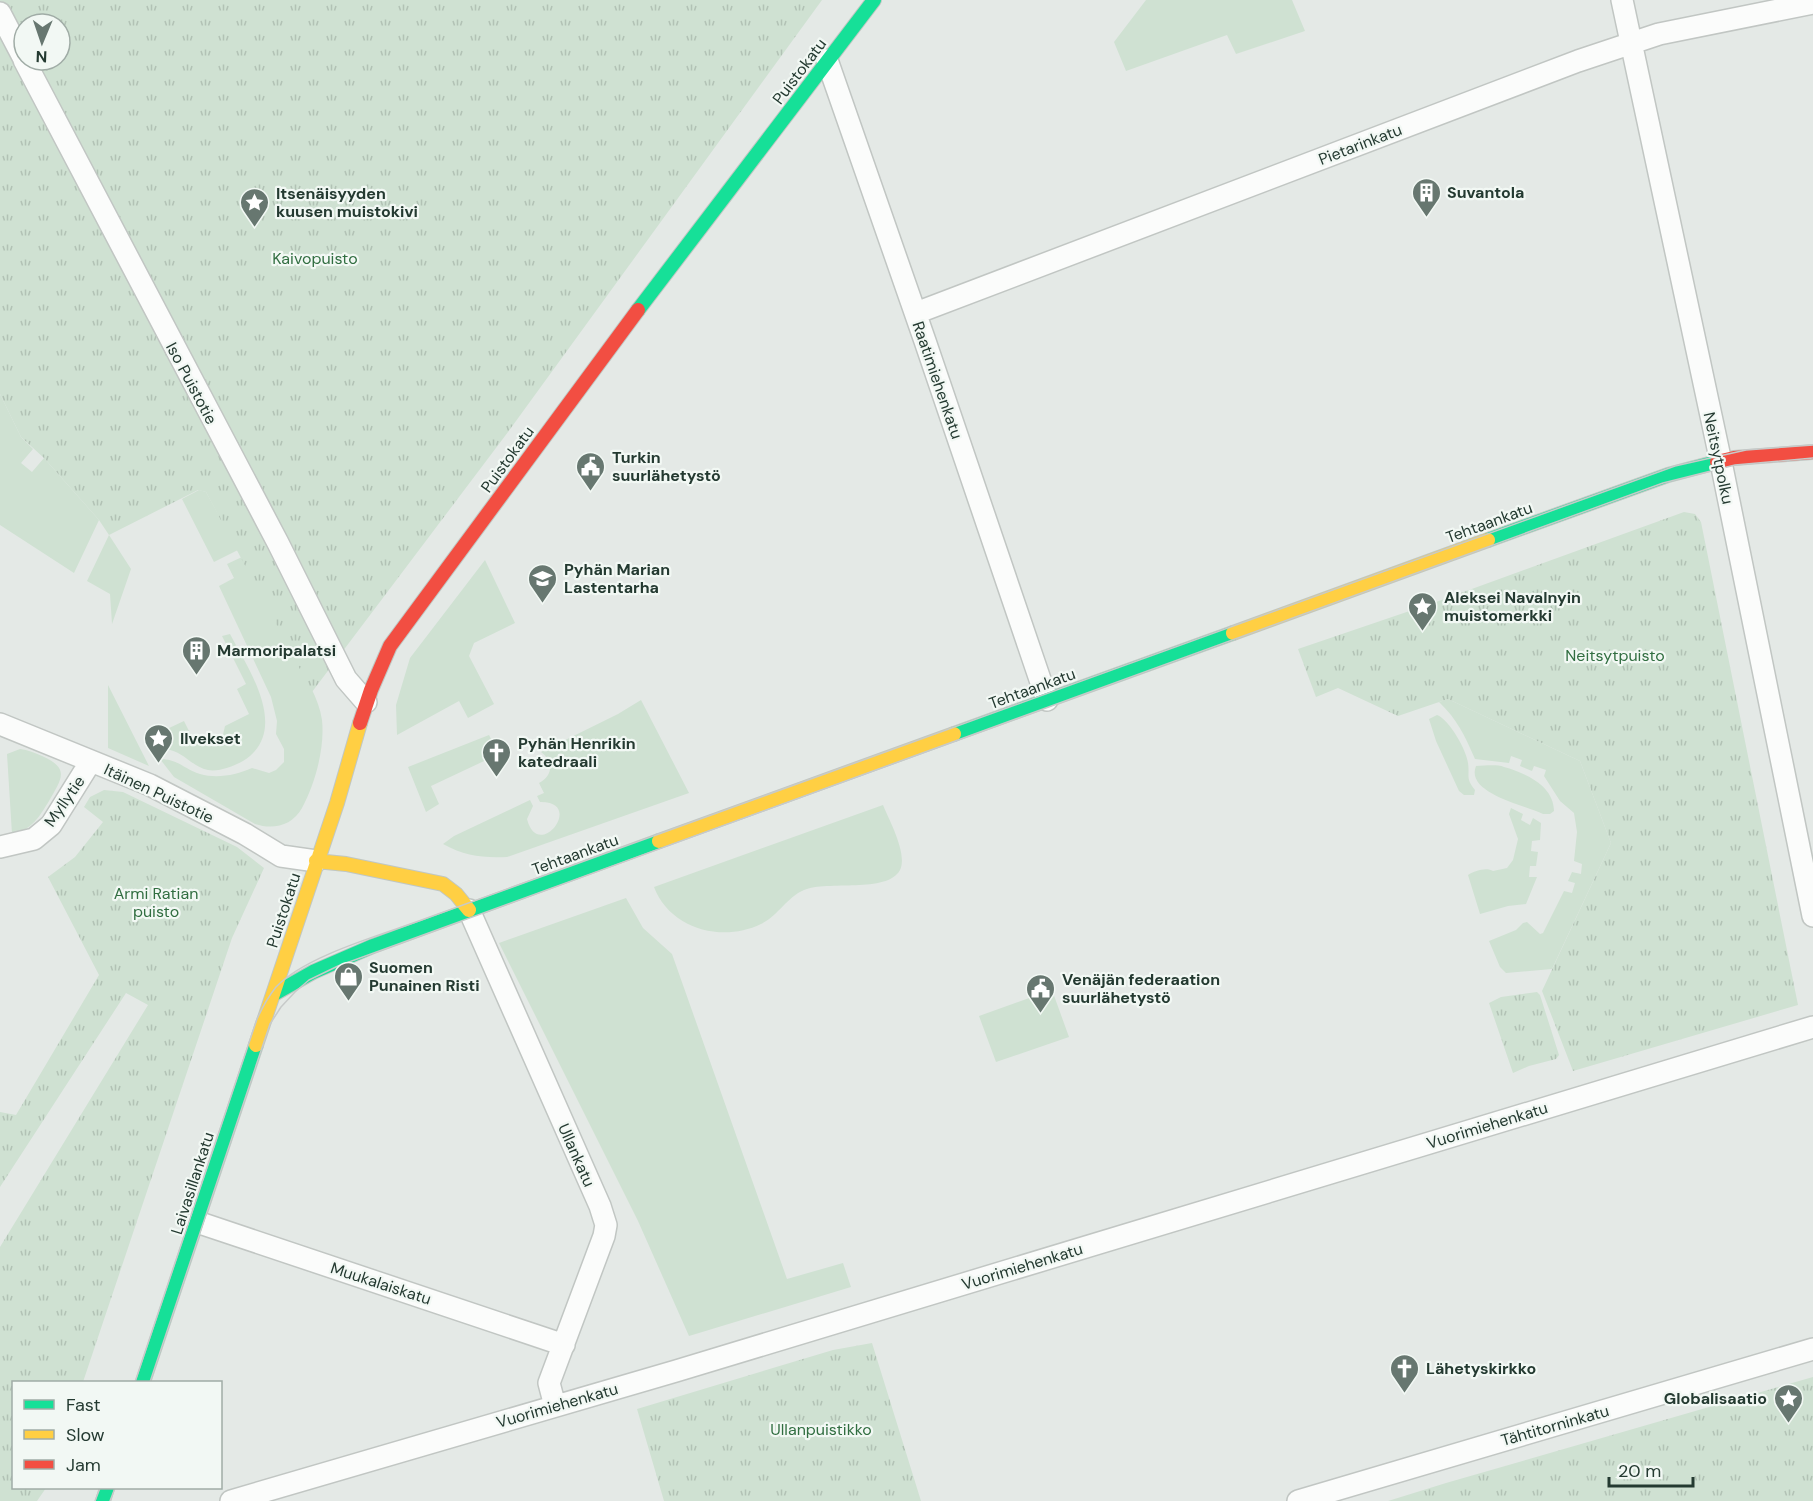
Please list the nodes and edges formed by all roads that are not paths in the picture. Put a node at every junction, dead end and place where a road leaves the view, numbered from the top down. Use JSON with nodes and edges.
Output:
{"nodes":[{"id":1,"x":874,"y":0,"type":"edge"},
{"id":2,"x":1622,"y":0,"type":"edge"},
{"id":3,"x":1813,"y":3,"type":"edge"},
{"id":4,"x":0,"y":13,"type":"edge"},
{"id":5,"x":12,"y":36,"type":"edge"},
{"id":6,"x":1630,"y":43,"type":"junction"},
{"id":7,"x":827,"y":60,"type":"junction"},
{"id":8,"x":30,"y":72,"type":"edge"},
{"id":9,"x":916,"y":313,"type":"junction"},
{"id":10,"x":1813,"y":452,"type":"edge"},
{"id":11,"x":1720,"y":461,"type":"junction"},
{"id":12,"x":1047,"y":700,"type":"junction"},
{"id":13,"x":366,"y":702,"type":"junction"},
{"id":14,"x":0,"y":724,"type":"edge"},
{"id":15,"x":92,"y":762,"type":"junction"},
{"id":16,"x":0,"y":848,"type":"edge"},
{"id":17,"x":316,"y":861,"type":"junction"},
{"id":18,"x":469,"y":910,"type":"junction"},
{"id":19,"x":1813,"y":916,"type":"edge"},
{"id":20,"x":274,"y":994,"type":"junction"},
{"id":21,"x":1813,"y":1027,"type":"edge"},
{"id":22,"x":197,"y":1222,"type":"junction"},
{"id":23,"x":564,"y":1345,"type":"junction"},
{"id":24,"x":1813,"y":1349,"type":"edge"},
{"id":25,"x":144,"y":1381,"type":"edge"},
{"id":26,"x":555,"y":1406,"type":"junction"},
{"id":27,"x":231,"y":1501,"type":"edge"},
{"id":28,"x":1298,"y":1501,"type":"edge"}],
"edges":[{"from":1,"to":7,"type":"street","name":"Puistokatu"},
{"from":2,"to":6,"type":"street","name":"Neitsytpolku"},
{"from":3,"to":6,"type":"street","name":"Pietarinkatu"},
{"from":4,"to":5,"type":"street","name":"Iso Puistotie"},
{"from":6,"to":9,"type":"street","name":"Pietarinkatu"},
{"from":6,"to":11,"type":"street","name":"Neitsytpolku"},
{"from":7,"to":9,"type":"street","name":"Raatimiehenkatu"},
{"from":7,"to":13,"type":"street","name":"Puistokatu"},
{"from":8,"to":13,"type":"street","name":"Iso Puistotie"},
{"from":9,"to":12,"type":"street","name":"Raatimiehenkatu"},
{"from":10,"to":11,"type":"street","name":"Tehtaankatu"},
{"from":11,"to":12,"type":"street","name":"Tehtaankatu"},
{"from":11,"to":19,"type":"street","name":"Neitsytpolku"},
{"from":12,"to":18,"type":"street","name":"Tehtaankatu"},
{"from":13,"to":17,"type":"street","name":"Puistokatu"},
{"from":14,"to":15,"type":"street","name":"Itäinen Puistotie"},
{"from":15,"to":16,"type":"street","name":"Myllytie"},
{"from":15,"to":17,"type":"street","name":"Itäinen Puistotie"},
{"from":17,"to":18,"type":"street"},
{"from":17,"to":20,"type":"street","name":"Puistokatu"},
{"from":18,"to":20,"type":"street","name":"Tehtaankatu"},
{"from":18,"to":23,"type":"street","name":"Ullankatu"},
{"from":20,"to":22,"type":"street","name":"Laivasillankatu"},
{"from":21,"to":26,"type":"street","name":"Vuorimiehenkatu"},
{"from":22,"to":23,"type":"street","name":"Muukalaiskatu"},
{"from":22,"to":25,"type":"street","name":"Laivasillankatu"},
{"from":23,"to":26,"type":"street","name":"Ullankatu"},
{"from":24,"to":28,"type":"street","name":"Tähtitorninkatu"},
{"from":26,"to":27,"type":"street","name":"Vuorimiehenkatu"}]}
